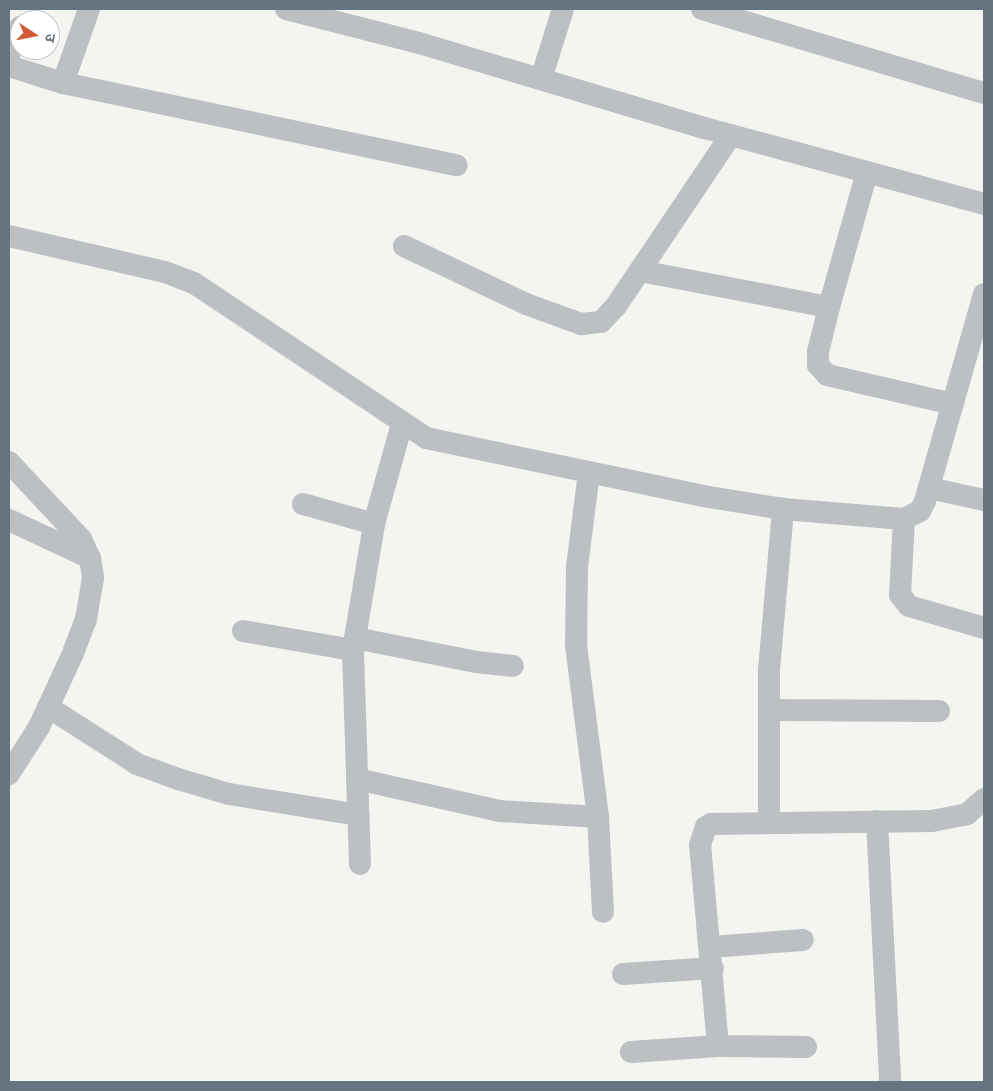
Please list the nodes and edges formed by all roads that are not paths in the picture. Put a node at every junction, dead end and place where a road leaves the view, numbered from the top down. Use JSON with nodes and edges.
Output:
{"nodes":[{"id":1,"x":89,"y":9,"type":"edge"},
{"id":2,"x":286,"y":9,"type":"edge"},
{"id":3,"x":563,"y":9,"type":"edge"},
{"id":4,"x":702,"y":9,"type":"edge"},
{"id":5,"x":9,"y":66,"type":"edge"},
{"id":6,"x":541,"y":79,"type":"junction"},
{"id":7,"x":63,"y":83,"type":"junction"},
{"id":8,"x":984,"y":93,"type":"edge"},
{"id":9,"x":731,"y":135,"type":"junction"},
{"id":10,"x":457,"y":165,"type":"dead end"},
{"id":11,"x":867,"y":172,"type":"junction"},
{"id":12,"x":984,"y":204,"type":"edge"},
{"id":13,"x":9,"y":236,"type":"edge"},
{"id":14,"x":404,"y":246,"type":"dead end"},
{"id":15,"x":640,"y":271,"type":"junction"},
{"id":16,"x":984,"y":294,"type":"edge"},
{"id":17,"x":829,"y":307,"type":"junction"},
{"id":18,"x":981,"y":320,"type":"edge"},
{"id":19,"x":953,"y":404,"type":"junction"},
{"id":20,"x":402,"y":424,"type":"junction"},
{"id":21,"x":9,"y":462,"type":"edge"},
{"id":22,"x":590,"y":472,"type":"junction"},
{"id":23,"x":929,"y":488,"type":"junction"},
{"id":24,"x":984,"y":500,"type":"edge"},
{"id":25,"x":303,"y":504,"type":"dead end"},
{"id":26,"x":783,"y":509,"type":"junction"},
{"id":27,"x":904,"y":519,"type":"junction"},
{"id":28,"x":9,"y":520,"type":"edge"},
{"id":29,"x":374,"y":524,"type":"junction"},
{"id":30,"x":90,"y":558,"type":"junction"},
{"id":31,"x":984,"y":628,"type":"edge"},
{"id":32,"x":243,"y":631,"type":"dead end"},
{"id":33,"x":354,"y":644,"type":"junction"},
{"id":34,"x":513,"y":666,"type":"dead end"},
{"id":35,"x":48,"y":707,"type":"junction"},
{"id":36,"x":769,"y":710,"type":"junction"},
{"id":37,"x":939,"y":711,"type":"dead end"},
{"id":38,"x":9,"y":774,"type":"edge"},
{"id":39,"x":357,"y":779,"type":"junction"},
{"id":40,"x":984,"y":799,"type":"edge"},
{"id":41,"x":358,"y":815,"type":"junction"},
{"id":42,"x":598,"y":817,"type":"junction"},
{"id":43,"x":877,"y":821,"type":"junction"},
{"id":44,"x":769,"y":823,"type":"junction"},
{"id":45,"x":360,"y":864,"type":"dead end"},
{"id":46,"x":603,"y":912,"type":"dead end"},
{"id":47,"x":803,"y":940,"type":"dead end"},
{"id":48,"x":712,"y":957,"type":"junction"},
{"id":49,"x":623,"y":974,"type":"dead end"},
{"id":50,"x":718,"y":1046,"type":"junction"},
{"id":51,"x":806,"y":1047,"type":"dead end"},
{"id":52,"x":631,"y":1052,"type":"dead end"},
{"id":53,"x":890,"y":1082,"type":"edge"}],
"edges":[{"from":1,"to":7,"type":"street"},
{"from":2,"to":6,"type":"street"},
{"from":3,"to":6,"type":"street"},
{"from":4,"to":8,"type":"street"},
{"from":5,"to":7,"type":"street"},
{"from":6,"to":9,"type":"street"},
{"from":7,"to":10,"type":"street"},
{"from":9,"to":11,"type":"street"},
{"from":9,"to":15,"type":"street"},
{"from":11,"to":12,"type":"street"},
{"from":11,"to":17,"type":"street"},
{"from":13,"to":20,"type":"street"},
{"from":14,"to":15,"type":"street"},
{"from":15,"to":17,"type":"street"},
{"from":16,"to":18,"type":"street"},
{"from":17,"to":19,"type":"street"},
{"from":18,"to":19,"type":"street"},
{"from":19,"to":23,"type":"street"},
{"from":20,"to":22,"type":"street"},
{"from":20,"to":29,"type":"street"},
{"from":21,"to":30,"type":"street"},
{"from":22,"to":26,"type":"street"},
{"from":22,"to":42,"type":"street"},
{"from":23,"to":24,"type":"street"},
{"from":23,"to":27,"type":"street"},
{"from":25,"to":29,"type":"street"},
{"from":26,"to":27,"type":"street"},
{"from":26,"to":36,"type":"street"},
{"from":27,"to":31,"type":"street"},
{"from":28,"to":30,"type":"street"},
{"from":29,"to":33,"type":"street"},
{"from":30,"to":35,"type":"street"},
{"from":32,"to":33,"type":"street"},
{"from":33,"to":34,"type":"street"},
{"from":33,"to":39,"type":"street"},
{"from":35,"to":38,"type":"street"},
{"from":35,"to":41,"type":"street"},
{"from":36,"to":37,"type":"street"},
{"from":36,"to":44,"type":"street"},
{"from":39,"to":41,"type":"street"},
{"from":39,"to":42,"type":"street"},
{"from":40,"to":43,"type":"street"},
{"from":41,"to":45,"type":"street"},
{"from":42,"to":46,"type":"street"},
{"from":43,"to":44,"type":"street"},
{"from":43,"to":53,"type":"street"},
{"from":44,"to":48,"type":"street"},
{"from":47,"to":48,"type":"street"},
{"from":48,"to":49,"type":"street"},
{"from":48,"to":50,"type":"street"},
{"from":50,"to":51,"type":"street"},
{"from":50,"to":52,"type":"street"}]}
